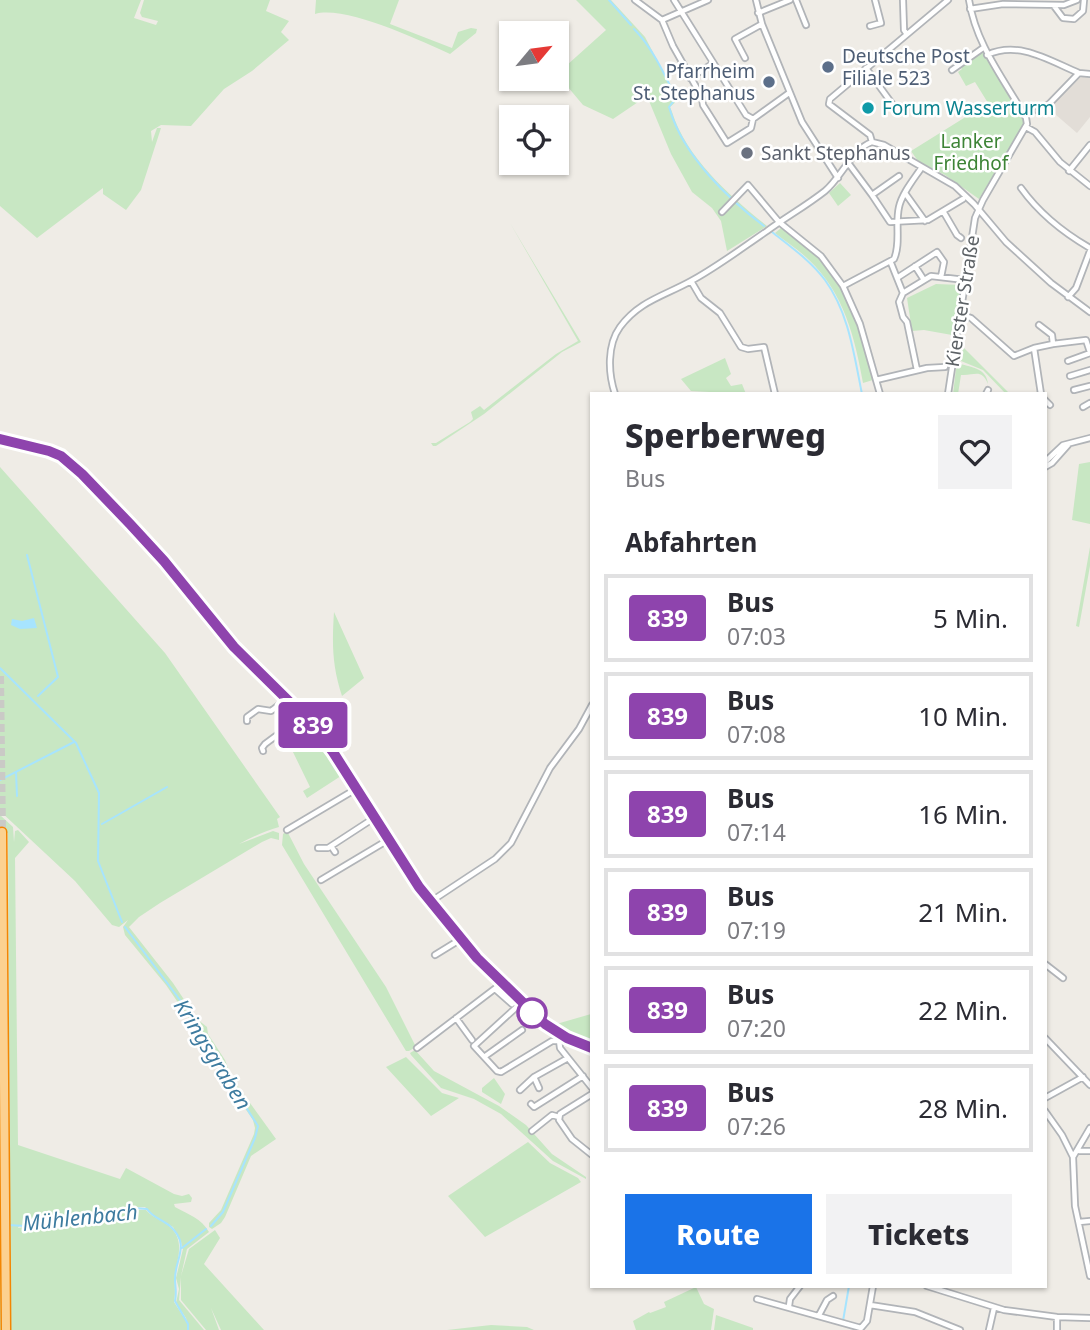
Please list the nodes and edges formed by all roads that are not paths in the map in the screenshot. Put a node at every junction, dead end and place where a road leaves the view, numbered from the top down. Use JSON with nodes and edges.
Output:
{"nodes":[{"id":1,"x":635,"y":0,"type":"edge"},
{"id":2,"x":674,"y":0,"type":"edge"},
{"id":3,"x":708,"y":0,"type":"edge"},
{"id":4,"x":756,"y":0,"type":"edge"},
{"id":5,"x":793,"y":0,"type":"edge"},
{"id":6,"x":875,"y":0,"type":"edge"},
{"id":7,"x":903,"y":0,"type":"edge"},
{"id":8,"x":948,"y":0,"type":"edge"},
{"id":9,"x":969,"y":0,"type":"edge"},
{"id":10,"x":1077,"y":0,"type":"edge"},
{"id":11,"x":1084,"y":0,"type":"edge"},
{"id":12,"x":1054,"y":6,"type":"junction"},
{"id":13,"x":970,"y":9,"type":"junction"},
{"id":14,"x":680,"y":12,"type":"junction"},
{"id":15,"x":758,"y":13,"type":"junction"},
{"id":16,"x":662,"y":20,"type":"junction"},
{"id":17,"x":762,"y":24,"type":"junction"},
{"id":18,"x":806,"y":25,"type":"dead end"},
{"id":19,"x":870,"y":26,"type":"dead end"},
{"id":20,"x":906,"y":33,"type":"junction"},
{"id":21,"x":983,"y":48,"type":"junction"},
{"id":22,"x":987,"y":55,"type":"junction"},
{"id":23,"x":746,"y":58,"type":"dead end"},
{"id":24,"x":712,"y":64,"type":"junction"},
{"id":25,"x":866,"y":68,"type":"junction"},
{"id":26,"x":952,"y":69,"type":"dead end"},
{"id":27,"x":1079,"y":73,"type":"junction"},
{"id":28,"x":1090,"y":74,"type":"edge"},
{"id":29,"x":690,"y":78,"type":"junction"},
{"id":30,"x":699,"y":92,"type":"dead end"},
{"id":31,"x":789,"y":93,"type":"junction"},
{"id":32,"x":702,"y":98,"type":"dead end"},
{"id":33,"x":905,"y":111,"type":"dead end"},
{"id":34,"x":1038,"y":111,"type":"dead end"},
{"id":35,"x":754,"y":118,"type":"junction"},
{"id":36,"x":1026,"y":127,"type":"junction"},
{"id":37,"x":872,"y":142,"type":"junction"},
{"id":38,"x":1090,"y":145,"type":"edge"},
{"id":39,"x":849,"y":164,"type":"junction"},
{"id":40,"x":922,"y":167,"type":"junction"},
{"id":41,"x":1069,"y":171,"type":"junction"},
{"id":42,"x":899,"y":176,"type":"dead end"},
{"id":43,"x":838,"y":178,"type":"junction"},
{"id":44,"x":1090,"y":186,"type":"edge"},
{"id":45,"x":1021,"y":188,"type":"dead end"},
{"id":46,"x":905,"y":193,"type":"junction"},
{"id":47,"x":872,"y":195,"type":"junction"},
{"id":48,"x":962,"y":199,"type":"dead end"},
{"id":49,"x":978,"y":209,"type":"junction"},
{"id":50,"x":943,"y":211,"type":"junction"},
{"id":51,"x":722,"y":212,"type":"dead end"},
{"id":52,"x":925,"y":221,"type":"junction"},
{"id":53,"x":779,"y":222,"type":"junction"},
{"id":54,"x":897,"y":222,"type":"junction"},
{"id":55,"x":961,"y":238,"type":"dead end"},
{"id":56,"x":1090,"y":249,"type":"edge"},
{"id":57,"x":891,"y":262,"type":"junction"},
{"id":58,"x":915,"y":267,"type":"junction"},
{"id":59,"x":941,"y":277,"type":"junction"},
{"id":60,"x":897,"y":278,"type":"junction"},
{"id":61,"x":924,"y":280,"type":"junction"},
{"id":62,"x":965,"y":280,"type":"junction"},
{"id":63,"x":691,"y":281,"type":"junction"},
{"id":64,"x":843,"y":286,"type":"junction"},
{"id":65,"x":903,"y":293,"type":"junction"},
{"id":66,"x":1068,"y":297,"type":"junction"},
{"id":67,"x":1090,"y":312,"type":"edge"},
{"id":68,"x":960,"y":314,"type":"junction"},
{"id":69,"x":1039,"y":325,"type":"dead end"},
{"id":70,"x":1053,"y":344,"type":"junction"},
{"id":71,"x":1034,"y":348,"type":"junction"},
{"id":72,"x":1090,"y":353,"type":"edge"},
{"id":73,"x":1068,"y":361,"type":"dead end"},
{"id":74,"x":944,"y":367,"type":"dead end"},
{"id":75,"x":917,"y":370,"type":"junction"},
{"id":76,"x":1090,"y":370,"type":"edge"},
{"id":77,"x":1070,"y":376,"type":"dead end"},
{"id":78,"x":876,"y":380,"type":"junction"},
{"id":79,"x":1090,"y":386,"type":"edge"},
{"id":80,"x":1074,"y":390,"type":"dead end"},
{"id":81,"x":615,"y":392,"type":"edge"},
{"id":82,"x":775,"y":392,"type":"edge"},
{"id":83,"x":879,"y":392,"type":"edge"},
{"id":84,"x":948,"y":392,"type":"edge"},
{"id":85,"x":1041,"y":392,"type":"edge"},
{"id":86,"x":1047,"y":402,"type":"edge"},
{"id":87,"x":1090,"y":403,"type":"edge"},
{"id":88,"x":1050,"y":405,"type":"dead end"},
{"id":89,"x":1083,"y":407,"type":"dead end"},
{"id":90,"x":1090,"y":438,"type":"edge"},
{"id":91,"x":0,"y":439,"type":"edge"},
{"id":92,"x":1069,"y":444,"type":"junction"},
{"id":93,"x":1047,"y":460,"type":"edge"},
{"id":94,"x":1047,"y":466,"type":"edge"},
{"id":95,"x":287,"y":699,"type":"junction"},
{"id":96,"x":590,"y":709,"type":"edge"},
{"id":97,"x":304,"y":715,"type":"junction"},
{"id":98,"x":247,"y":721,"type":"dead end"},
{"id":99,"x":263,"y":751,"type":"dead end"},
{"id":100,"x":356,"y":789,"type":"junction"},
{"id":101,"x":374,"y":818,"type":"junction"},
{"id":102,"x":287,"y":830,"type":"dead end"},
{"id":103,"x":2,"y":832,"type":"dead end"},
{"id":104,"x":388,"y":840,"type":"junction"},
{"id":105,"x":331,"y":846,"type":"junction"},
{"id":106,"x":318,"y":848,"type":"dead end"},
{"id":107,"x":335,"y":852,"type":"dead end"},
{"id":108,"x":321,"y":880,"type":"dead end"},
{"id":109,"x":430,"y":902,"type":"junction"},
{"id":110,"x":461,"y":939,"type":"junction"},
{"id":111,"x":435,"y":955,"type":"dead end"},
{"id":112,"x":1047,"y":966,"type":"edge"},
{"id":113,"x":1063,"y":978,"type":"dead end"},
{"id":114,"x":501,"y":984,"type":"junction"},
{"id":115,"x":495,"y":989,"type":"junction"},
{"id":116,"x":521,"y":1003,"type":"junction"},
{"id":117,"x":512,"y":1004,"type":"dead end"},
{"id":118,"x":456,"y":1018,"type":"junction"},
{"id":119,"x":522,"y":1030,"type":"dead end"},
{"id":120,"x":562,"y":1035,"type":"junction"},
{"id":121,"x":472,"y":1040,"type":"dead end"},
{"id":122,"x":1047,"y":1040,"type":"edge"},
{"id":123,"x":559,"y":1041,"type":"junction"},
{"id":124,"x":590,"y":1047,"type":"edge"},
{"id":125,"x":417,"y":1048,"type":"dead end"},
{"id":126,"x":484,"y":1057,"type":"junction"},
{"id":127,"x":568,"y":1058,"type":"junction"},
{"id":128,"x":583,"y":1076,"type":"junction"},
{"id":129,"x":534,"y":1077,"type":"junction"},
{"id":130,"x":1083,"y":1077,"type":"junction"},
{"id":131,"x":590,"y":1085,"type":"edge"},
{"id":132,"x":1090,"y":1085,"type":"edge"},
{"id":133,"x":539,"y":1088,"type":"dead end"},
{"id":134,"x":520,"y":1090,"type":"dead end"},
{"id":135,"x":590,"y":1095,"type":"edge"},
{"id":136,"x":1047,"y":1097,"type":"edge"},
{"id":137,"x":531,"y":1104,"type":"dead end"},
{"id":138,"x":1047,"y":1114,"type":"edge"},
{"id":139,"x":559,"y":1117,"type":"junction"},
{"id":140,"x":1090,"y":1128,"type":"edge"},
{"id":141,"x":532,"y":1131,"type":"dead end"},
{"id":142,"x":1078,"y":1151,"type":"junction"},
{"id":143,"x":1090,"y":1151,"type":"edge"},
{"id":144,"x":590,"y":1153,"type":"edge"},
{"id":145,"x":1073,"y":1157,"type":"junction"},
{"id":146,"x":1090,"y":1221,"type":"edge"},
{"id":147,"x":1079,"y":1222,"type":"junction"},
{"id":148,"x":1088,"y":1248,"type":"edge"},
{"id":149,"x":1090,"y":1276,"type":"edge"},
{"id":150,"x":798,"y":1288,"type":"edge"},
{"id":151,"x":873,"y":1288,"type":"edge"},
{"id":152,"x":933,"y":1288,"type":"edge"},
{"id":153,"x":833,"y":1296,"type":"dead end"},
{"id":154,"x":757,"y":1299,"type":"dead end"},
{"id":155,"x":870,"y":1305,"type":"junction"},
{"id":156,"x":789,"y":1306,"type":"junction"},
{"id":157,"x":994,"y":1308,"type":"junction"},
{"id":158,"x":819,"y":1315,"type":"junction"},
{"id":159,"x":1057,"y":1317,"type":"junction"},
{"id":160,"x":1090,"y":1318,"type":"edge"},
{"id":161,"x":6,"y":1330,"type":"edge"},
{"id":162,"x":960,"y":1330,"type":"edge"},
{"id":163,"x":989,"y":1330,"type":"edge"},
{"id":164,"x":1057,"y":1330,"type":"edge"}],
"edges":[{"from":1,"to":16,"type":"street"},
{"from":2,"to":14,"type":"street"},
{"from":3,"to":14,"type":"street"},
{"from":4,"to":15,"type":"street"},
{"from":5,"to":15,"type":"street"},
{"from":5,"to":18,"type":"street"},
{"from":6,"to":19,"type":"street"},
{"from":7,"to":20,"type":"street"},
{"from":8,"to":20,"type":"street"},
{"from":9,"to":13,"type":"street"},
{"from":10,"to":12,"type":"street"},
{"from":11,"to":12,"type":"street"},
{"from":12,"to":13,"type":"street"},
{"from":13,"to":21,"type":"street"},
{"from":14,"to":16,"type":"street"},
{"from":14,"to":24,"type":"street"},
{"from":15,"to":17,"type":"street"},
{"from":16,"to":29,"type":"street"},
{"from":17,"to":23,"type":"street"},
{"from":17,"to":31,"type":"street"},
{"from":20,"to":25,"type":"street"},
{"from":21,"to":22,"type":"street"},
{"from":21,"to":26,"type":"street"},
{"from":22,"to":27,"type":"street"},
{"from":22,"to":36,"type":"street"},
{"from":24,"to":29,"type":"street"},
{"from":24,"to":35,"type":"street"},
{"from":25,"to":33,"type":"street"},
{"from":25,"to":37,"type":"street"},
{"from":27,"to":28,"type":"street"},
{"from":27,"to":34,"type":"street"},
{"from":29,"to":30,"type":"street"},
{"from":31,"to":35,"type":"street"},
{"from":31,"to":43,"type":"street"},
{"from":32,"to":35,"type":"street"},
{"from":36,"to":41,"type":"street"},
{"from":36,"to":49,"type":"street","name":"Kierster Straße"},
{"from":37,"to":39,"type":"street"},
{"from":37,"to":40,"type":"street"},
{"from":38,"to":41,"type":"street"},
{"from":39,"to":43,"type":"street"},
{"from":39,"to":47,"type":"street"},
{"from":40,"to":46,"type":"street"},
{"from":40,"to":49,"type":"street"},
{"from":41,"to":44,"type":"street"},
{"from":42,"to":47,"type":"street"},
{"from":43,"to":53,"type":"street"},
{"from":45,"to":56,"type":"street"},
{"from":46,"to":52,"type":"street"},
{"from":46,"to":54,"type":"street"},
{"from":47,"to":54,"type":"street"},
{"from":48,"to":50,"type":"street"},
{"from":49,"to":62,"type":"street","name":"Kierster Straße"},
{"from":49,"to":66,"type":"street"},
{"from":50,"to":52,"type":"street"},
{"from":50,"to":55,"type":"street"},
{"from":51,"to":53,"type":"street"},
{"from":52,"to":54,"type":"street"},
{"from":53,"to":63,"type":"street"},
{"from":53,"to":64,"type":"street"},
{"from":54,"to":57,"type":"street"},
{"from":56,"to":66,"type":"street"},
{"from":57,"to":60,"type":"street"},
{"from":57,"to":64,"type":"street"},
{"from":58,"to":59,"type":"street"},
{"from":58,"to":60,"type":"street"},
{"from":58,"to":61,"type":"street"},
{"from":59,"to":61,"type":"street"},
{"from":59,"to":62,"type":"street"},
{"from":60,"to":65,"type":"street"},
{"from":61,"to":65,"type":"street"},
{"from":62,"to":68,"type":"street","name":"Kierster Straße"},
{"from":63,"to":81,"type":"street"},
{"from":63,"to":82,"type":"street"},
{"from":64,"to":78,"type":"street"},
{"from":65,"to":75,"type":"street"},
{"from":66,"to":67,"type":"street"},
{"from":68,"to":71,"type":"street"},
{"from":68,"to":84,"type":"street","name":"Kierster Straße"},
{"from":69,"to":70,"type":"street"},
{"from":70,"to":71,"type":"street"},
{"from":70,"to":72,"type":"street"},
{"from":71,"to":85,"type":"street"},
{"from":72,"to":73,"type":"street"},
{"from":74,"to":75,"type":"street"},
{"from":75,"to":78,"type":"street"},
{"from":76,"to":77,"type":"street"},
{"from":78,"to":83,"type":"street"},
{"from":79,"to":80,"type":"street"},
{"from":86,"to":88,"type":"street"},
{"from":87,"to":89,"type":"street"},
{"from":90,"to":92,"type":"street"},
{"from":91,"to":95,"type":"street"},
{"from":92,"to":93,"type":"street"},
{"from":92,"to":94,"type":"street"},
{"from":95,"to":97,"type":"street"},
{"from":95,"to":98,"type":"street"},
{"from":96,"to":109,"type":"street"},
{"from":97,"to":99,"type":"street"},
{"from":97,"to":100,"type":"street"},
{"from":100,"to":101,"type":"street"},
{"from":100,"to":102,"type":"street"},
{"from":101,"to":104,"type":"street"},
{"from":101,"to":105,"type":"street"},
{"from":103,"to":161,"type":"highway"},
{"from":104,"to":108,"type":"street"},
{"from":104,"to":109,"type":"street"},
{"from":105,"to":106,"type":"street"},
{"from":105,"to":107,"type":"street"},
{"from":109,"to":110,"type":"street"},
{"from":110,"to":111,"type":"street"},
{"from":110,"to":114,"type":"street"},
{"from":112,"to":113,"type":"street"},
{"from":114,"to":115,"type":"street"},
{"from":114,"to":116,"type":"street"},
{"from":115,"to":117,"type":"street"},
{"from":115,"to":118,"type":"street"},
{"from":116,"to":120,"type":"street"},
{"from":116,"to":126,"type":"street"},
{"from":118,"to":121,"type":"street"},
{"from":118,"to":125,"type":"street"},
{"from":119,"to":126,"type":"street"},
{"from":120,"to":123,"type":"street"},
{"from":120,"to":124,"type":"street"},
{"from":122,"to":130,"type":"street"},
{"from":123,"to":126,"type":"street"},
{"from":123,"to":127,"type":"street"},
{"from":127,"to":128,"type":"street"},
{"from":127,"to":129,"type":"street"},
{"from":128,"to":131,"type":"street"},
{"from":128,"to":137,"type":"street"},
{"from":129,"to":133,"type":"street"},
{"from":129,"to":134,"type":"street"},
{"from":130,"to":132,"type":"street"},
{"from":130,"to":136,"type":"street"},
{"from":135,"to":139,"type":"street"},
{"from":138,"to":145,"type":"street"},
{"from":139,"to":141,"type":"street"},
{"from":139,"to":144,"type":"street"},
{"from":140,"to":142,"type":"street"},
{"from":142,"to":143,"type":"street"},
{"from":142,"to":145,"type":"street"},
{"from":145,"to":147,"type":"street"},
{"from":146,"to":147,"type":"street"},
{"from":147,"to":148,"type":"street"},
{"from":148,"to":149,"type":"street"},
{"from":150,"to":156,"type":"street"},
{"from":151,"to":155,"type":"street"},
{"from":152,"to":157,"type":"street"},
{"from":153,"to":158,"type":"street"},
{"from":154,"to":156,"type":"street"},
{"from":155,"to":158,"type":"street"},
{"from":155,"to":162,"type":"street"},
{"from":156,"to":158,"type":"street"},
{"from":157,"to":159,"type":"street"},
{"from":157,"to":163,"type":"street"},
{"from":159,"to":160,"type":"street"},
{"from":159,"to":164,"type":"street"}]}
